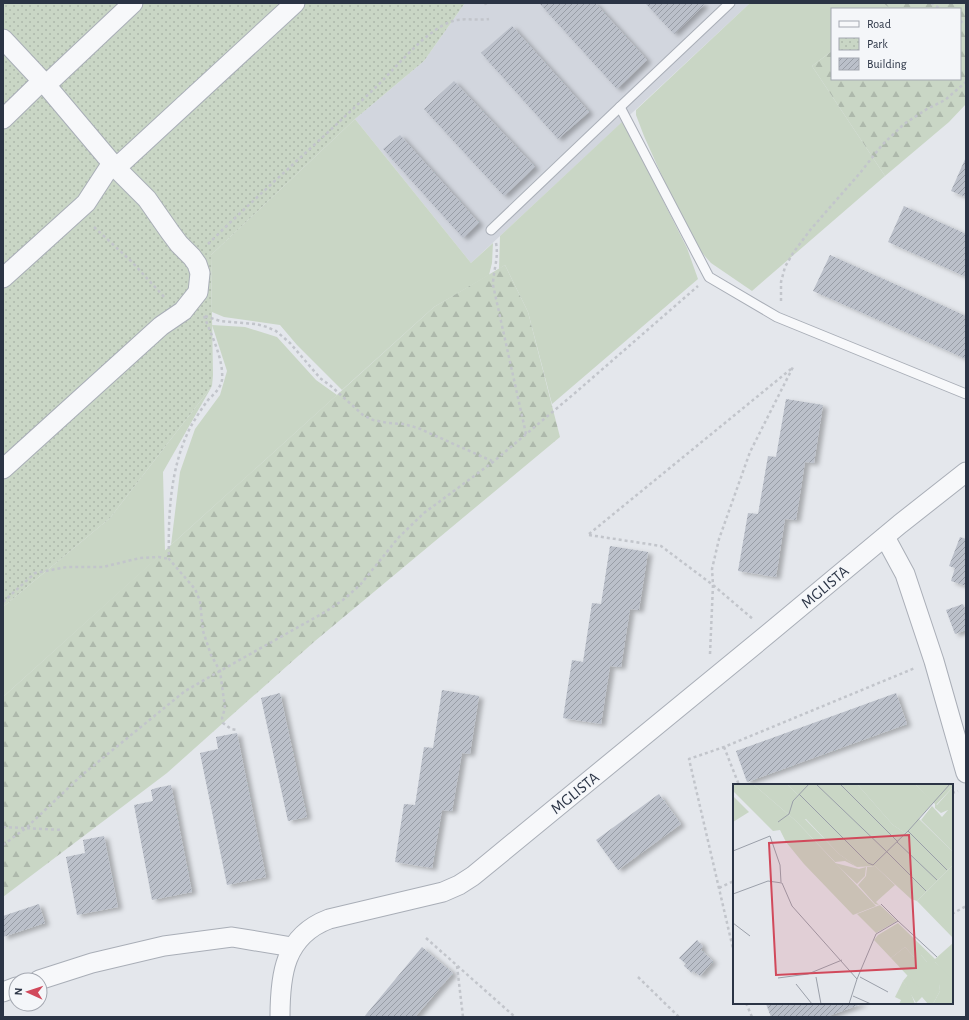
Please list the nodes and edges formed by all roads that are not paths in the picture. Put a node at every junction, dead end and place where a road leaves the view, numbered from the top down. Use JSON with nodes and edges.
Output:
{"nodes":[{"id":1,"x":133,"y":3,"type":"edge"},
{"id":2,"x":295,"y":3,"type":"edge"},
{"id":3,"x":730,"y":3,"type":"edge"},
{"id":4,"x":3,"y":39,"type":"edge"},
{"id":5,"x":44,"y":83,"type":"junction"},
{"id":6,"x":620,"y":107,"type":"junction"},
{"id":7,"x":3,"y":119,"type":"edge"},
{"id":8,"x":114,"y":165,"type":"junction"},
{"id":9,"x":491,"y":230,"type":"road end"},
{"id":10,"x":3,"y":278,"type":"edge"},
{"id":11,"x":966,"y":394,"type":"edge"},
{"id":12,"x":3,"y":469,"type":"edge"},
{"id":13,"x":966,"y":472,"type":"edge"},
{"id":14,"x":885,"y":537,"type":"junction"},
{"id":15,"x":966,"y":773,"type":"edge"},
{"id":16,"x":292,"y":947,"type":"junction"},
{"id":17,"x":48,"y":977,"type":"edge"},
{"id":18,"x":280,"y":1017,"type":"edge"}],
"edges":[{"from":1,"to":5,"type":"street"},
{"from":2,"to":8,"type":"street"},
{"from":3,"to":6,"type":"lane"},
{"from":4,"to":5,"type":"street"},
{"from":5,"to":7,"type":"street"},
{"from":5,"to":8,"type":"street"},
{"from":6,"to":9,"type":"lane"},
{"from":6,"to":11,"type":"lane"},
{"from":8,"to":10,"type":"street"},
{"from":8,"to":12,"type":"street"},
{"from":13,"to":14,"type":"street","name":"MGLISTA"},
{"from":14,"to":15,"type":"street"},
{"from":14,"to":16,"type":"street","name":"MGLISTA"},
{"from":16,"to":17,"type":"street"},
{"from":16,"to":18,"type":"street","name":"MGLISTA"}]}
